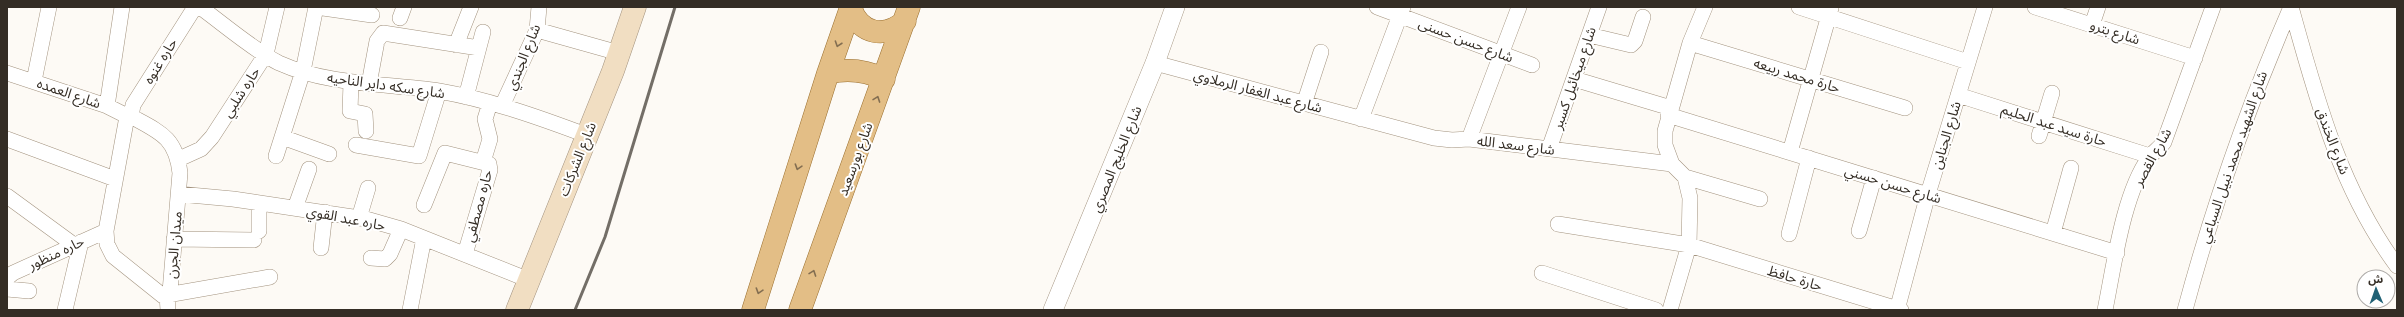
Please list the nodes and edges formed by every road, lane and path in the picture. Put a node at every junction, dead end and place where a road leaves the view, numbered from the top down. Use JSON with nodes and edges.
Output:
{"nodes":[{"id":1,"x":49,"y":7,"type":"edge"},
{"id":2,"x":122,"y":7,"type":"edge"},
{"id":3,"x":195,"y":7,"type":"edge"},
{"id":4,"x":200,"y":7,"type":"edge"},
{"id":5,"x":277,"y":7,"type":"edge"},
{"id":6,"x":316,"y":7,"type":"edge"},
{"id":7,"x":471,"y":7,"type":"edge"},
{"id":8,"x":539,"y":7,"type":"edge"},
{"id":9,"x":635,"y":7,"type":"edge"},
{"id":10,"x":1175,"y":7,"type":"edge"},
{"id":11,"x":1377,"y":7,"type":"edge"},
{"id":12,"x":1519,"y":7,"type":"edge"},
{"id":13,"x":1599,"y":7,"type":"edge"},
{"id":14,"x":1705,"y":7,"type":"edge"},
{"id":15,"x":1799,"y":7,"type":"edge"},
{"id":16,"x":1985,"y":7,"type":"edge"},
{"id":17,"x":2035,"y":7,"type":"edge"},
{"id":18,"x":2098,"y":7,"type":"edge"},
{"id":19,"x":2213,"y":7,"type":"edge"},
{"id":20,"x":2291,"y":7,"type":"edge"},
{"id":21,"x":851,"y":8,"type":"edge"},
{"id":22,"x":1402,"y":11,"type":"edge"},
{"id":23,"x":1830,"y":12,"type":"edge"},
{"id":24,"x":218,"y":13,"type":"edge"},
{"id":25,"x":907,"y":14,"type":"edge"},
{"id":26,"x":372,"y":15,"type":"dead end"},
{"id":27,"x":1643,"y":17,"type":"dead end"},
{"id":28,"x":2092,"y":25,"type":"junction"},
{"id":29,"x":537,"y":30,"type":"junction"},
{"id":30,"x":483,"y":32,"type":"dead end"},
{"id":31,"x":1589,"y":35,"type":"junction"},
{"id":32,"x":1690,"y":43,"type":"junction"},
{"id":33,"x":456,"y":44,"type":"junction"},
{"id":34,"x":479,"y":48,"type":"junction"},
{"id":35,"x":1320,"y":52,"type":"dead end"},
{"id":36,"x":619,"y":53,"type":"junction"},
{"id":37,"x":1501,"y":53,"type":"junction"},
{"id":38,"x":266,"y":54,"type":"junction"},
{"id":39,"x":2195,"y":58,"type":"junction"},
{"id":40,"x":1968,"y":62,"type":"junction"},
{"id":41,"x":1155,"y":63,"type":"junction"},
{"id":42,"x":1532,"y":65,"type":"dead end"},
{"id":43,"x":7,"y":72,"type":"edge"},
{"id":44,"x":303,"y":72,"type":"junction"},
{"id":45,"x":828,"y":73,"type":"junction"},
{"id":46,"x":884,"y":79,"type":"junction"},
{"id":47,"x":1574,"y":79,"type":"junction"},
{"id":48,"x":1811,"y":79,"type":"junction"},
{"id":49,"x":34,"y":82,"type":"junction"},
{"id":50,"x":351,"y":83,"type":"junction"},
{"id":51,"x":369,"y":84,"type":"junction"},
{"id":52,"x":439,"y":92,"type":"junction"},
{"id":53,"x":2052,"y":93,"type":"dead end"},
{"id":54,"x":1958,"y":95,"type":"junction"},
{"id":55,"x":466,"y":97,"type":"junction"},
{"id":56,"x":496,"y":104,"type":"junction"},
{"id":57,"x":1304,"y":104,"type":"junction"},
{"id":58,"x":107,"y":106,"type":"junction"},
{"id":59,"x":1905,"y":108,"type":"dead end"},
{"id":60,"x":1670,"y":112,"type":"junction"},
{"id":61,"x":130,"y":117,"type":"junction"},
{"id":62,"x":1361,"y":119,"type":"junction"},
{"id":63,"x":2043,"y":121,"type":"junction"},
{"id":64,"x":366,"y":132,"type":"dead end"},
{"id":65,"x":586,"y":135,"type":"junction"},
{"id":66,"x":282,"y":136,"type":"junction"},
{"id":67,"x":2039,"y":136,"type":"dead end"},
{"id":68,"x":7,"y":139,"type":"edge"},
{"id":69,"x":1469,"y":139,"type":"junction"},
{"id":70,"x":356,"y":145,"type":"dead end"},
{"id":71,"x":1549,"y":149,"type":"junction"},
{"id":72,"x":422,"y":152,"type":"junction"},
{"id":73,"x":1790,"y":152,"type":"junction"},
{"id":74,"x":329,"y":154,"type":"dead end"},
{"id":75,"x":276,"y":156,"type":"dead end"},
{"id":76,"x":2150,"y":156,"type":"junction"},
{"id":77,"x":442,"y":157,"type":"junction"},
{"id":78,"x":1809,"y":158,"type":"junction"},
{"id":79,"x":179,"y":159,"type":"junction"},
{"id":80,"x":483,"y":162,"type":"junction"},
{"id":81,"x":1672,"y":164,"type":"junction"},
{"id":82,"x":2071,"y":168,"type":"dead end"},
{"id":83,"x":309,"y":169,"type":"dead end"},
{"id":84,"x":1685,"y":177,"type":"junction"},
{"id":85,"x":1874,"y":178,"type":"junction"},
{"id":86,"x":115,"y":179,"type":"junction"},
{"id":87,"x":368,"y":188,"type":"dead end"},
{"id":88,"x":178,"y":194,"type":"junction"},
{"id":89,"x":1928,"y":194,"type":"junction"},
{"id":90,"x":7,"y":196,"type":"edge"},
{"id":91,"x":1760,"y":199,"type":"dead end"},
{"id":92,"x":259,"y":203,"type":"junction"},
{"id":93,"x":424,"y":205,"type":"dead end"},
{"id":94,"x":295,"y":208,"type":"junction"},
{"id":95,"x":325,"y":212,"type":"junction"},
{"id":96,"x":359,"y":218,"type":"junction"},
{"id":97,"x":1558,"y":224,"type":"dead end"},
{"id":98,"x":106,"y":230,"type":"junction"},
{"id":99,"x":401,"y":230,"type":"junction"},
{"id":100,"x":1859,"y":232,"type":"dead end"},
{"id":101,"x":2053,"y":233,"type":"junction"},
{"id":102,"x":1789,"y":234,"type":"dead end"},
{"id":103,"x":424,"y":238,"type":"junction"},
{"id":104,"x":174,"y":239,"type":"junction"},
{"id":105,"x":78,"y":243,"type":"junction"},
{"id":106,"x":1689,"y":245,"type":"junction"},
{"id":107,"x":320,"y":248,"type":"dead end"},
{"id":108,"x":2117,"y":253,"type":"junction"},
{"id":109,"x":465,"y":254,"type":"junction"},
{"id":110,"x":371,"y":258,"type":"dead end"},
{"id":111,"x":2397,"y":266,"type":"edge"},
{"id":112,"x":1542,"y":273,"type":"dead end"},
{"id":113,"x":270,"y":277,"type":"dead end"},
{"id":114,"x":7,"y":278,"type":"edge"},
{"id":115,"x":529,"y":280,"type":"junction"},
{"id":116,"x":7,"y":289,"type":"edge"},
{"id":117,"x":29,"y":291,"type":"dead end"},
{"id":118,"x":167,"y":295,"type":"junction"},
{"id":119,"x":65,"y":310,"type":"edge"},
{"id":120,"x":168,"y":310,"type":"edge"},
{"id":121,"x":410,"y":310,"type":"edge"},
{"id":122,"x":517,"y":310,"type":"edge"},
{"id":123,"x":753,"y":310,"type":"edge"},
{"id":124,"x":800,"y":310,"type":"edge"},
{"id":125,"x":1053,"y":310,"type":"edge"},
{"id":126,"x":1656,"y":310,"type":"edge"},
{"id":127,"x":1670,"y":310,"type":"edge"},
{"id":128,"x":1898,"y":310,"type":"edge"},
{"id":129,"x":2105,"y":310,"type":"edge"},
{"id":130,"x":2185,"y":310,"type":"edge"}],
"edges":[{"from":1,"to":49,"type":"street"},
{"from":2,"to":58,"type":"street"},
{"from":3,"to":61,"type":"street","name":"حاره غنوه"},
{"from":4,"to":24,"type":"street","name":"شارع سكه داير الناحيه"},
{"from":5,"to":38,"type":"street","name":"حاره شلبي"},
{"from":6,"to":26,"type":"street"},
{"from":6,"to":44,"type":"street"},
{"from":7,"to":33,"type":"street"},
{"from":8,"to":29,"type":"street","name":"شارع الجندي"},
{"from":9,"to":36,"type":"main road","name":"شارع الشركات"},
{"from":10,"to":41,"type":"street","name":"شارع الخليج المصري"},
{"from":11,"to":22,"type":"street","name":"شارع حسن حسنى"},
{"from":12,"to":37,"type":"street"},
{"from":13,"to":31,"type":"street","name":"شارع ميخائيل كسبر"},
{"from":14,"to":32,"type":"street"},
{"from":15,"to":23,"type":"street"},
{"from":16,"to":40,"type":"street","name":"شارع الجناين"},
{"from":17,"to":28,"type":"street","name":"شارع بترو"},
{"from":18,"to":28,"type":"street"},
{"from":19,"to":39,"type":"street","name":"شارع القصر"},
{"from":20,"to":111,"type":"street","name":"شارع الخندق"},
{"from":20,"to":130,"type":"street","name":"شارع الشهيد محمد نبيل السباعي"},
{"from":21,"to":25,"type":"main road"},
{"from":21,"to":45,"type":"main road","one_way":true},
{"from":22,"to":37,"type":"street","name":"شارع حسن حسنى"},
{"from":22,"to":62,"type":"street"},
{"from":23,"to":40,"type":"street"},
{"from":23,"to":48,"type":"street"},
{"from":24,"to":38,"type":"street","name":"شارع سكه داير الناحيه"},
{"from":25,"to":46,"type":"main road","name":"شارع بورسعيد"},
{"from":27,"to":31,"type":"street"},
{"from":28,"to":39,"type":"street","name":"شارع بترو"},
{"from":29,"to":36,"type":"street"},
{"from":29,"to":56,"type":"street","name":"شارع الجندي"},
{"from":30,"to":34,"type":"street"},
{"from":31,"to":47,"type":"street","name":"شارع ميخائيل كسبر"},
{"from":32,"to":48,"type":"street","name":"حارة محمد ربيعه"},
{"from":32,"to":60,"type":"street"},
{"from":33,"to":34,"type":"street"},
{"from":33,"to":51,"type":"street"},
{"from":34,"to":55,"type":"street"},
{"from":35,"to":57,"type":"street"},
{"from":36,"to":65,"type":"main road","name":"شارع الشركات"},
{"from":37,"to":42,"type":"street","name":"شارع حسن حسنى"},
{"from":37,"to":69,"type":"street"},
{"from":38,"to":44,"type":"street","name":"شارع سكه داير الناحيه"},
{"from":38,"to":79,"type":"street","name":"حاره شلبي"},
{"from":39,"to":76,"type":"street","name":"شارع القصر"},
{"from":40,"to":54,"type":"street","name":"شارع الجناين"},
{"from":41,"to":57,"type":"street","name":"شارع عبد الغفار الرملاوي"},
{"from":41,"to":125,"type":"street","name":"شارع الخليج المصري"},
{"from":43,"to":49,"type":"street","name":"شارع العمده"},
{"from":44,"to":50,"type":"street","name":"شارع سكه داير الناحيه"},
{"from":44,"to":66,"type":"street"},
{"from":45,"to":46,"type":"main road"},
{"from":45,"to":123,"type":"main road","one_way":true},
{"from":124,"to":46,"type":"main road","name":"شارع بورسعيد","one_way":true},
{"from":47,"to":60,"type":"street","name":"شارع حسن حسني"},
{"from":47,"to":71,"type":"street","name":"شارع ميخائيل كسبر"},
{"from":48,"to":59,"type":"street","name":"حارة محمد ربيعه"},
{"from":48,"to":73,"type":"street"},
{"from":49,"to":58,"type":"street","name":"شارع العمده"},
{"from":50,"to":51,"type":"street","name":"شارع سكه داير الناحيه"},
{"from":50,"to":64,"type":"street"},
{"from":51,"to":52,"type":"street","name":"شارع سكه داير الناحيه"},
{"from":52,"to":55,"type":"street","name":"شارع سكه داير الناحيه"},
{"from":52,"to":72,"type":"street"},
{"from":53,"to":63,"type":"street"},
{"from":54,"to":63,"type":"street","name":"حارة سيد عبد الحليم"},
{"from":54,"to":89,"type":"street","name":"شارع الجناين"},
{"from":55,"to":56,"type":"street","name":"شارع سكه داير الناحيه"},
{"from":56,"to":65,"type":"street","name":"شارع سكه داير الناحيه"},
{"from":56,"to":80,"type":"street","name":"شارع الجندي"},
{"from":57,"to":62,"type":"street","name":"شارع عبد الغفار الرملاوي"},
{"from":58,"to":61,"type":"street","name":"شارع العمده"},
{"from":60,"to":73,"type":"street","name":"شارع حسن حسني"},
{"from":60,"to":81,"type":"street"},
{"from":61,"to":79,"type":"street","name":"ميدان الجرن"},
{"from":61,"to":86,"type":"street","name":"ميدان الجرن"},
{"from":62,"to":69,"type":"street","name":"شارع سعد الله"},
{"from":63,"to":67,"type":"street"},
{"from":63,"to":76,"type":"street","name":"حارة سيد عبد الحليم"},
{"from":65,"to":115,"type":"main road","name":"شارع الشركات"},
{"from":66,"to":74,"type":"street"},
{"from":66,"to":75,"type":"street"},
{"from":68,"to":86,"type":"street"},
{"from":69,"to":71,"type":"street","name":"شارع سعد الله"},
{"from":70,"to":72,"type":"street"},
{"from":71,"to":81,"type":"street","name":"شارع سعد الله"},
{"from":72,"to":77,"type":"street"},
{"from":73,"to":78,"type":"street","name":"شارع حسن حسني"},
{"from":76,"to":108,"type":"street","name":"شارع القصر"},
{"from":77,"to":80,"type":"street","name":"حاره مصطفي"},
{"from":77,"to":93,"type":"street"},
{"from":78,"to":85,"type":"street","name":"شارع حسن حسني"},
{"from":78,"to":102,"type":"street"},
{"from":79,"to":88,"type":"street","name":"ميدان الجرن"},
{"from":80,"to":109,"type":"street","name":"حاره مصطفي"},
{"from":81,"to":84,"type":"street"},
{"from":82,"to":101,"type":"street"},
{"from":83,"to":94,"type":"street"},
{"from":84,"to":91,"type":"street"},
{"from":84,"to":106,"type":"street"},
{"from":85,"to":89,"type":"street","name":"شارع حسن حسني"},
{"from":85,"to":100,"type":"street"},
{"from":86,"to":98,"type":"street","name":"ميدان الجرن"},
{"from":87,"to":96,"type":"street"},
{"from":88,"to":92,"type":"street","name":"حاره عبد القوي"},
{"from":88,"to":104,"type":"street","name":"ميدان الجرن"},
{"from":89,"to":101,"type":"street","name":"شارع حسن حسني"},
{"from":89,"to":128,"type":"street","name":"شارع الجناين"},
{"from":90,"to":105,"type":"street"},
{"from":92,"to":94,"type":"street","name":"حاره عبد القوي"},
{"from":92,"to":104,"type":"street"},
{"from":94,"to":95,"type":"street","name":"حاره عبد القوي"},
{"from":95,"to":96,"type":"street","name":"حاره عبد القوي"},
{"from":95,"to":107,"type":"street"},
{"from":96,"to":99,"type":"street","name":"حاره عبد القوي"},
{"from":97,"to":106,"type":"street","name":"حارة حافظ"},
{"from":98,"to":105,"type":"street","name":"حاره منظور"},
{"from":98,"to":118,"type":"street","name":"ميدان الجرن"},
{"from":99,"to":103,"type":"street","name":"حاره عبد القوي"},
{"from":99,"to":110,"type":"street"},
{"from":101,"to":108,"type":"street","name":"شارع حسن حسني"},
{"from":103,"to":109,"type":"street","name":"حاره عبد القوي"},
{"from":103,"to":121,"type":"street"},
{"from":104,"to":118,"type":"street","name":"ميدان الجرن"},
{"from":105,"to":114,"type":"street","name":"حاره منظور"},
{"from":105,"to":119,"type":"street"},
{"from":106,"to":127,"type":"street"},
{"from":106,"to":128,"type":"street","name":"حارة حافظ"},
{"from":108,"to":129,"type":"street","name":"شارع القصر"},
{"from":109,"to":115,"type":"street","name":"حاره عبد القوي"},
{"from":112,"to":126,"type":"street"},
{"from":113,"to":118,"type":"street"},
{"from":115,"to":122,"type":"main road","name":"شارع الشركات"},
{"from":116,"to":117,"type":"street"},
{"from":118,"to":120,"type":"street"}]}
